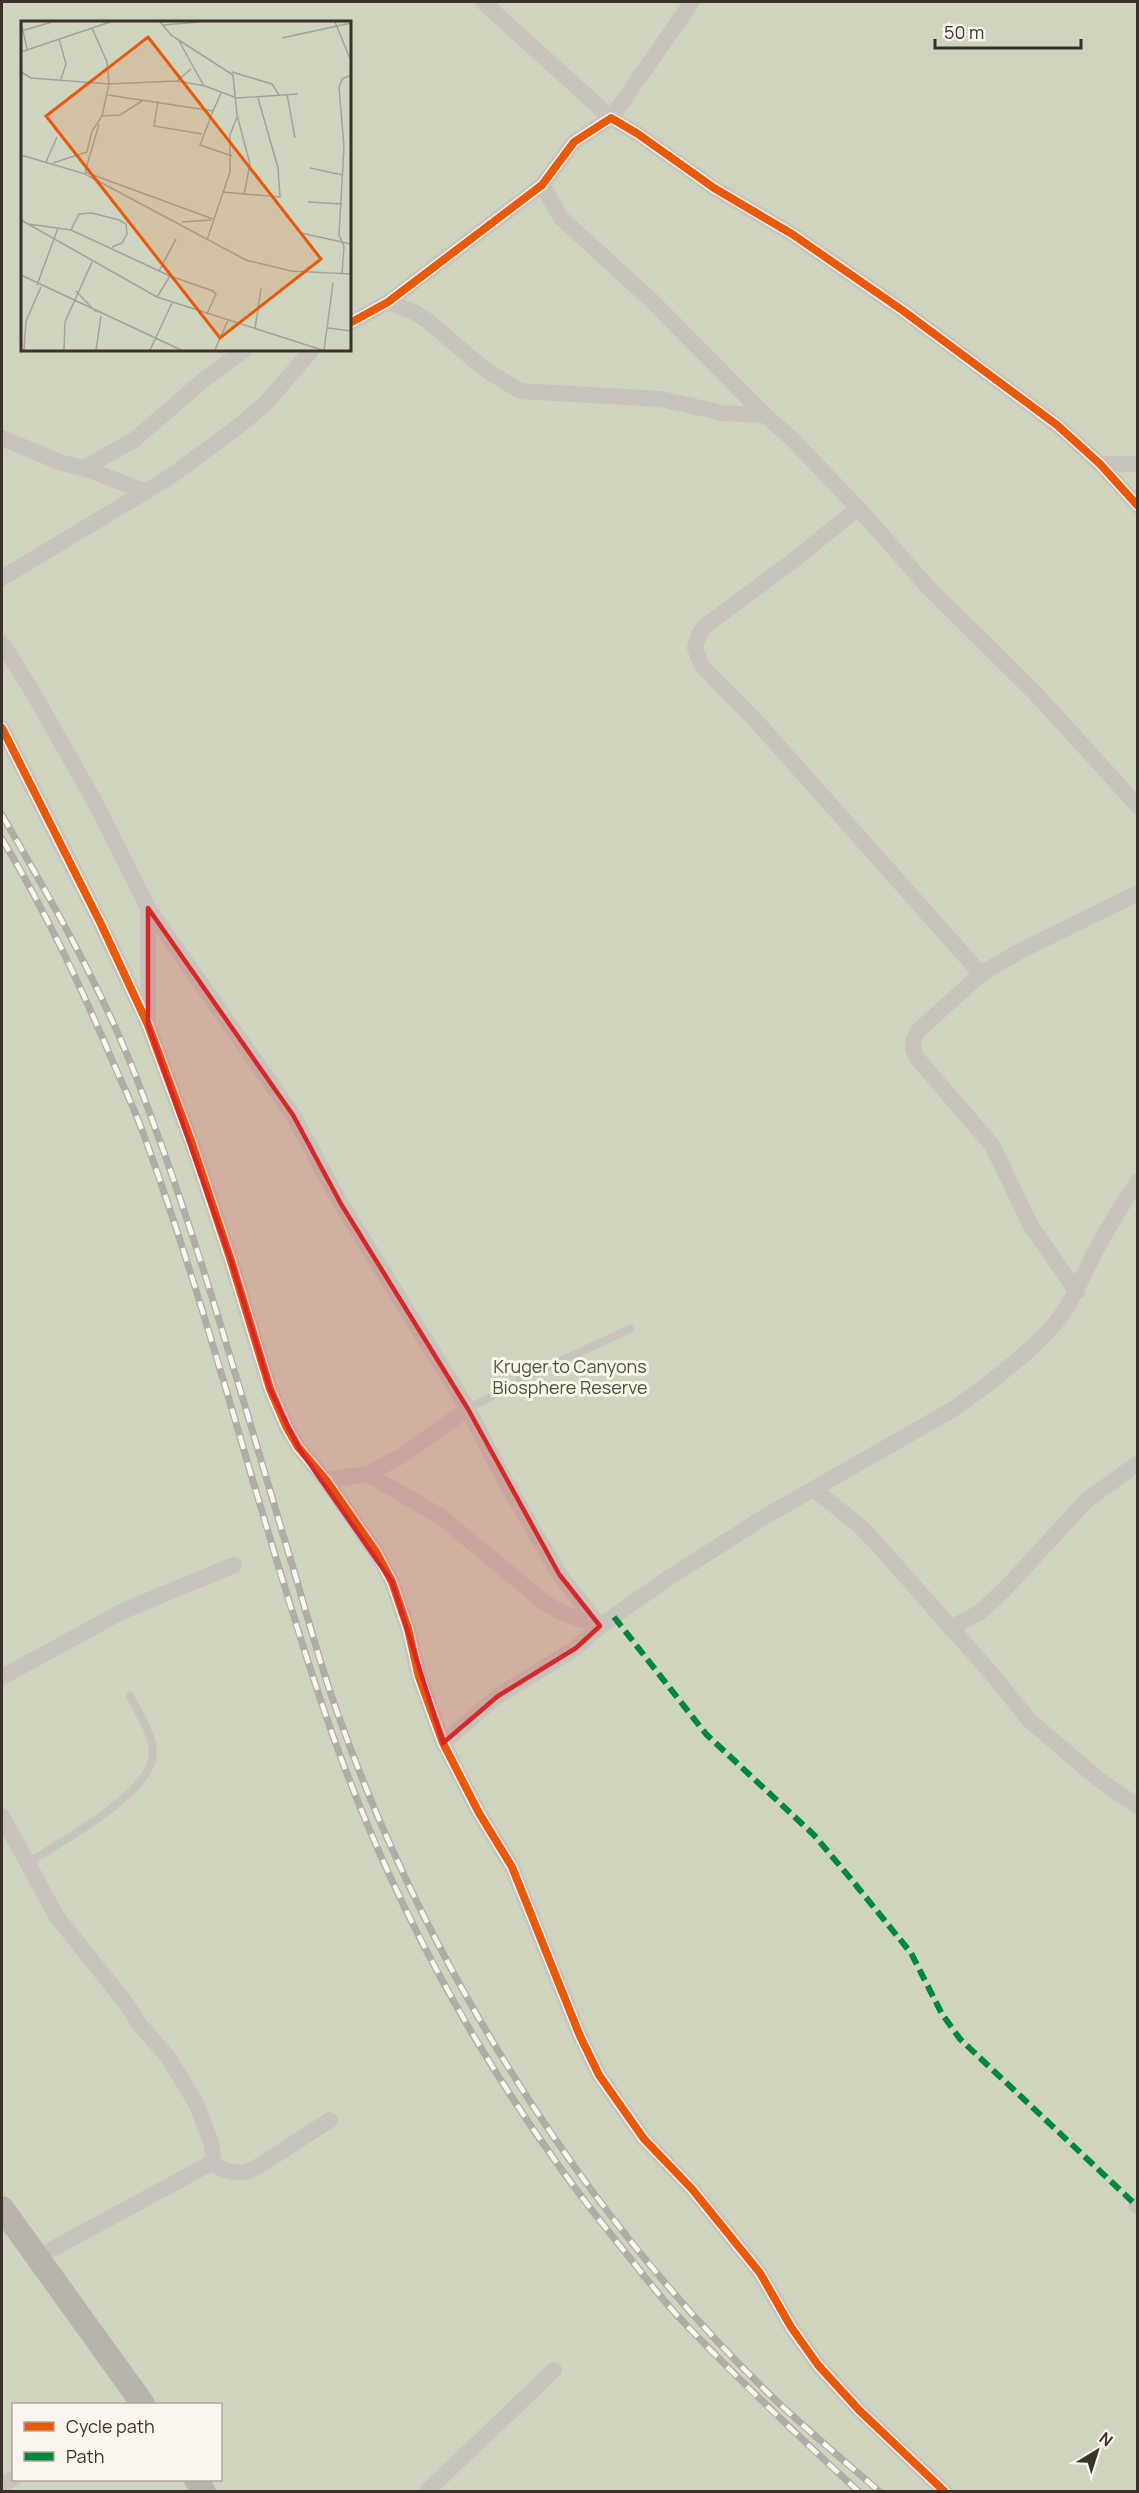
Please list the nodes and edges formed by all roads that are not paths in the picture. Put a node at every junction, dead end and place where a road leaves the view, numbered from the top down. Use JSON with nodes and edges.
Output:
{"nodes":[{"id":1,"x":483,"y":2,"type":"edge"},
{"id":2,"x":692,"y":2,"type":"edge"},
{"id":3,"x":611,"y":118,"type":"junction"},
{"id":4,"x":542,"y":185,"type":"junction"},
{"id":5,"x":388,"y":302,"type":"junction"},
{"id":6,"x":351,"y":322,"type":"edge"},
{"id":7,"x":243,"y":351,"type":"edge"},
{"id":8,"x":311,"y":351,"type":"edge"},
{"id":9,"x":765,"y":415,"type":"junction"},
{"id":10,"x":2,"y":438,"type":"edge"},
{"id":11,"x":1100,"y":464,"type":"junction"},
{"id":12,"x":1137,"y":464,"type":"edge"},
{"id":13,"x":84,"y":468,"type":"junction"},
{"id":14,"x":146,"y":492,"type":"junction"},
{"id":15,"x":1137,"y":506,"type":"edge"},
{"id":16,"x":858,"y":508,"type":"junction"},
{"id":17,"x":2,"y":578,"type":"edge"},
{"id":18,"x":2,"y":643,"type":"edge"},
{"id":19,"x":2,"y":729,"type":"edge"},
{"id":20,"x":1137,"y":806,"type":"edge"},
{"id":21,"x":1137,"y":893,"type":"edge"},
{"id":22,"x":148,"y":908,"type":"junction"},
{"id":23,"x":981,"y":974,"type":"junction"},
{"id":24,"x":148,"y":1025,"type":"junction"},
{"id":25,"x":1137,"y":1181,"type":"edge"},
{"id":26,"x":1077,"y":1292,"type":"junction"},
{"id":27,"x":630,"y":1329,"type":"dead end"},
{"id":28,"x":468,"y":1409,"type":"junction"},
{"id":29,"x":1137,"y":1463,"type":"edge"},
{"id":30,"x":367,"y":1474,"type":"junction"},
{"id":31,"x":326,"y":1480,"type":"junction"},
{"id":32,"x":813,"y":1489,"type":"junction"},
{"id":33,"x":234,"y":1565,"type":"dead end"},
{"id":34,"x":600,"y":1626,"type":"junction"},
{"id":35,"x":950,"y":1628,"type":"junction"},
{"id":36,"x":2,"y":1677,"type":"edge"},
{"id":37,"x":130,"y":1696,"type":"dead end"},
{"id":38,"x":443,"y":1743,"type":"junction"},
{"id":39,"x":1137,"y":1807,"type":"edge"},
{"id":40,"x":2,"y":1816,"type":"edge"},
{"id":41,"x":28,"y":1863,"type":"junction"},
{"id":42,"x":330,"y":2120,"type":"dead end"},
{"id":43,"x":211,"y":2163,"type":"junction"},
{"id":44,"x":2,"y":2208,"type":"edge"},
{"id":45,"x":36,"y":2258,"type":"junction"},
{"id":46,"x":554,"y":2370,"type":"dead end"},
{"id":47,"x":142,"y":2403,"type":"edge"},
{"id":48,"x":426,"y":2492,"type":"edge"},
{"id":49,"x":945,"y":2492,"type":"edge"}],
"edges":[{"from":1,"to":3,"type":"street"},
{"from":2,"to":3,"type":"street"},
{"from":3,"to":4,"type":"street"},
{"from":3,"to":11,"type":"street"},
{"from":4,"to":5,"type":"street"},
{"from":4,"to":9,"type":"street"},
{"from":5,"to":6,"type":"street"},
{"from":5,"to":9,"type":"street"},
{"from":7,"to":13,"type":"street"},
{"from":8,"to":14,"type":"street"},
{"from":9,"to":16,"type":"street"},
{"from":10,"to":13,"type":"street"},
{"from":11,"to":12,"type":"street"},
{"from":11,"to":15,"type":"street"},
{"from":13,"to":14,"type":"street"},
{"from":14,"to":17,"type":"street"},
{"from":16,"to":20,"type":"street"},
{"from":16,"to":23,"type":"street"},
{"from":18,"to":22,"type":"street"},
{"from":19,"to":24,"type":"street"},
{"from":21,"to":23,"type":"street"},
{"from":22,"to":24,"type":"street"},
{"from":22,"to":28,"type":"street"},
{"from":23,"to":26,"type":"street"},
{"from":24,"to":31,"type":"street"},
{"from":25,"to":26,"type":"street"},
{"from":26,"to":32,"type":"street"},
{"from":27,"to":28,"type":"lane"},
{"from":28,"to":30,"type":"street"},
{"from":28,"to":34,"type":"street"},
{"from":29,"to":35,"type":"street"},
{"from":30,"to":31,"type":"street"},
{"from":30,"to":34,"type":"street"},
{"from":31,"to":38,"type":"street"},
{"from":32,"to":34,"type":"street"},
{"from":32,"to":35,"type":"street"},
{"from":33,"to":36,"type":"street"},
{"from":34,"to":38,"type":"street"},
{"from":35,"to":39,"type":"street"},
{"from":37,"to":41,"type":"lane"},
{"from":38,"to":49,"type":"street"},
{"from":40,"to":41,"type":"street"},
{"from":41,"to":43,"type":"street"},
{"from":42,"to":43,"type":"street"},
{"from":43,"to":45,"type":"street"},
{"from":44,"to":45,"type":"street"},
{"from":45,"to":47,"type":"street"},
{"from":46,"to":48,"type":"street"}]}
